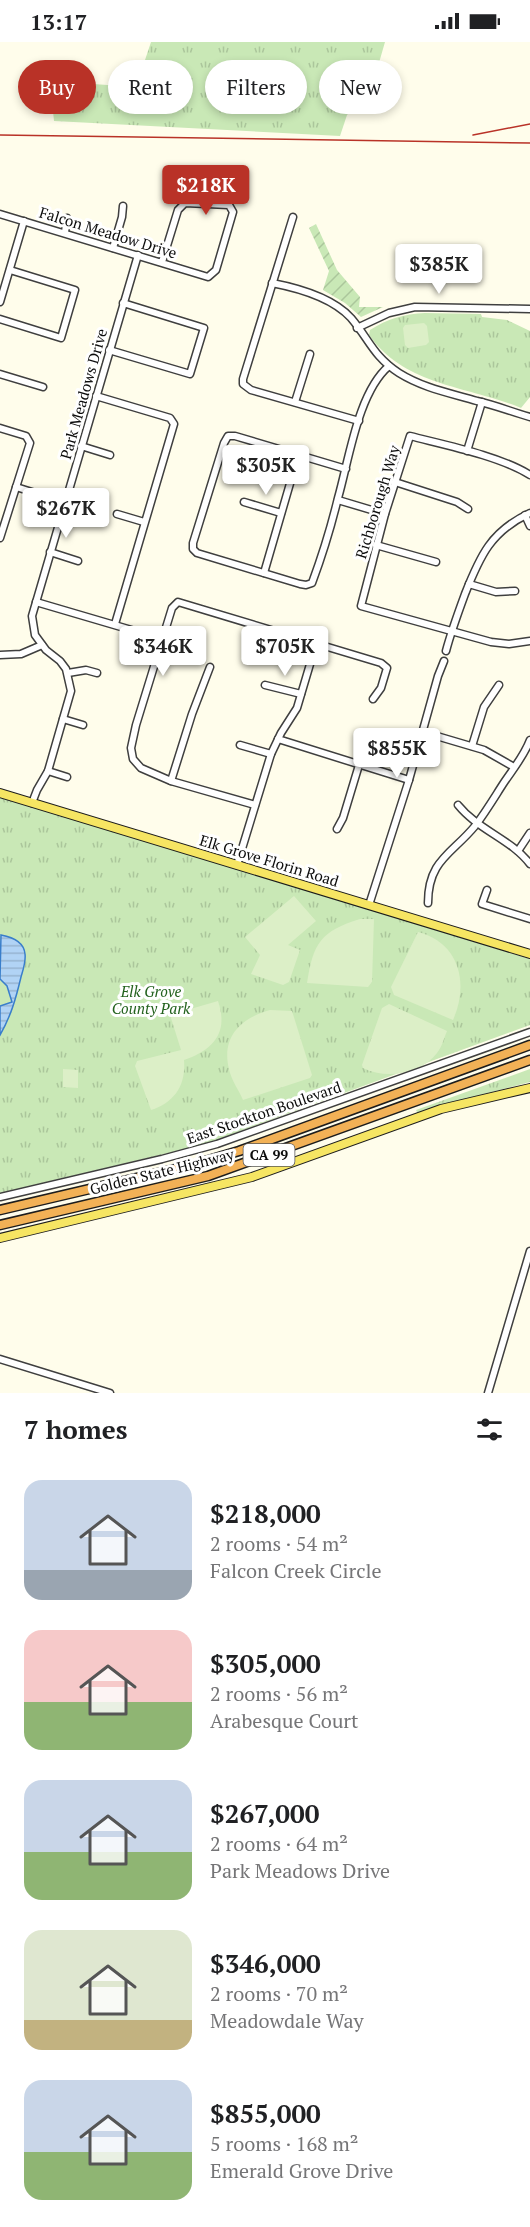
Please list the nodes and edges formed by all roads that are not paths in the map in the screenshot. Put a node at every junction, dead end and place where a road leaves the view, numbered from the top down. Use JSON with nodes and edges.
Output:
{"nodes":[{"id":1,"x":123,"y":206,"type":"dead end"},
{"id":2,"x":0,"y":214,"type":"edge"},
{"id":3,"x":293,"y":217,"type":"dead end"},
{"id":4,"x":67,"y":218,"type":"dead end"},
{"id":5,"x":24,"y":221,"type":"junction"},
{"id":6,"x":65,"y":232,"type":"junction"},
{"id":7,"x":113,"y":248,"type":"junction"},
{"id":8,"x":138,"y":255,"type":"junction"},
{"id":9,"x":162,"y":262,"type":"junction"},
{"id":10,"x":10,"y":270,"type":"junction"},
{"id":11,"x":272,"y":283,"type":"junction"},
{"id":12,"x":0,"y":302,"type":"edge"},
{"id":13,"x":123,"y":303,"type":"junction"},
{"id":14,"x":530,"y":309,"type":"edge"},
{"id":15,"x":0,"y":319,"type":"edge"},
{"id":16,"x":357,"y":328,"type":"junction"},
{"id":17,"x":109,"y":350,"type":"junction"},
{"id":18,"x":310,"y":354,"type":"dead end"},
{"id":19,"x":389,"y":366,"type":"junction"},
{"id":20,"x":0,"y":374,"type":"edge"},
{"id":21,"x":43,"y":387,"type":"dead end"},
{"id":22,"x":96,"y":396,"type":"junction"},
{"id":23,"x":296,"y":402,"type":"junction"},
{"id":24,"x":482,"y":402,"type":"junction"},
{"id":25,"x":530,"y":417,"type":"edge"},
{"id":26,"x":359,"y":421,"type":"junction"},
{"id":27,"x":0,"y":429,"type":"edge"},
{"id":28,"x":81,"y":446,"type":"junction"},
{"id":29,"x":467,"y":451,"type":"junction"},
{"id":30,"x":110,"y":455,"type":"dead end"},
{"id":31,"x":298,"y":456,"type":"junction"},
{"id":32,"x":346,"y":469,"type":"junction"},
{"id":33,"x":530,"y":475,"type":"edge"},
{"id":34,"x":395,"y":482,"type":"junction"},
{"id":35,"x":16,"y":487,"type":"junction"},
{"id":36,"x":338,"y":500,"type":"junction"},
{"id":37,"x":64,"y":502,"type":"junction"},
{"id":38,"x":244,"y":502,"type":"dead end"},
{"id":39,"x":468,"y":508,"type":"dead end"},
{"id":40,"x":281,"y":513,"type":"junction"},
{"id":41,"x":117,"y":514,"type":"dead end"},
{"id":42,"x":385,"y":514,"type":"junction"},
{"id":43,"x":528,"y":514,"type":"edge"},
{"id":44,"x":144,"y":522,"type":"junction"},
{"id":45,"x":530,"y":526,"type":"edge"},
{"id":46,"x":0,"y":538,"type":"edge"},
{"id":47,"x":376,"y":545,"type":"junction"},
{"id":48,"x":50,"y":552,"type":"junction"},
{"id":49,"x":78,"y":561,"type":"dead end"},
{"id":50,"x":436,"y":562,"type":"dead end"},
{"id":51,"x":264,"y":573,"type":"junction"},
{"id":52,"x":469,"y":584,"type":"junction"},
{"id":53,"x":515,"y":591,"type":"dead end"},
{"id":54,"x":36,"y":602,"type":"junction"},
{"id":55,"x":115,"y":624,"type":"junction"},
{"id":56,"x":452,"y":629,"type":"junction"},
{"id":57,"x":162,"y":639,"type":"junction"},
{"id":58,"x":530,"y":641,"type":"edge"},
{"id":59,"x":316,"y":644,"type":"junction"},
{"id":60,"x":42,"y":645,"type":"junction"},
{"id":61,"x":446,"y":651,"type":"dead end"},
{"id":62,"x":0,"y":655,"type":"edge"},
{"id":63,"x":444,"y":661,"type":"dead end"},
{"id":64,"x":210,"y":667,"type":"dead end"},
{"id":65,"x":68,"y":673,"type":"junction"},
{"id":66,"x":97,"y":673,"type":"dead end"},
{"id":67,"x":265,"y":685,"type":"dead end"},
{"id":68,"x":499,"y":685,"type":"dead end"},
{"id":69,"x":301,"y":694,"type":"junction"},
{"id":70,"x":374,"y":699,"type":"dead end"},
{"id":71,"x":63,"y":719,"type":"junction"},
{"id":72,"x":83,"y":725,"type":"dead end"},
{"id":73,"x":423,"y":732,"type":"junction"},
{"id":74,"x":278,"y":739,"type":"junction"},
{"id":75,"x":530,"y":740,"type":"edge"},
{"id":76,"x":240,"y":745,"type":"dead end"},
{"id":77,"x":472,"y":746,"type":"junction"},
{"id":78,"x":271,"y":754,"type":"junction"},
{"id":79,"x":359,"y":765,"type":"junction"},
{"id":80,"x":514,"y":767,"type":"junction"},
{"id":81,"x":48,"y":771,"type":"junction"},
{"id":82,"x":67,"y":777,"type":"dead end"},
{"id":83,"x":409,"y":780,"type":"junction"},
{"id":84,"x":171,"y":781,"type":"junction"},
{"id":85,"x":0,"y":793,"type":"edge"},
{"id":86,"x":32,"y":803,"type":"junction"},
{"id":87,"x":255,"y":805,"type":"junction"},
{"id":88,"x":458,"y":805,"type":"dead end"},
{"id":89,"x":477,"y":824,"type":"junction"},
{"id":90,"x":337,"y":829,"type":"dead end"},
{"id":91,"x":530,"y":833,"type":"edge"},
{"id":92,"x":518,"y":851,"type":"junction"},
{"id":93,"x":530,"y":864,"type":"edge"},
{"id":94,"x":237,"y":865,"type":"junction"},
{"id":95,"x":486,"y":890,"type":"dead end"},
{"id":96,"x":428,"y":903,"type":"dead end"},
{"id":97,"x":369,"y":905,"type":"junction"},
{"id":98,"x":530,"y":919,"type":"edge"},
{"id":99,"x":530,"y":954,"type":"edge"},
{"id":100,"x":530,"y":1032,"type":"edge"},
{"id":101,"x":530,"y":1045,"type":"edge"},
{"id":102,"x":530,"y":1060,"type":"edge"},
{"id":103,"x":530,"y":1088,"type":"edge"},
{"id":104,"x":0,"y":1197,"type":"edge"},
{"id":105,"x":0,"y":1210,"type":"edge"},
{"id":106,"x":0,"y":1226,"type":"edge"},
{"id":107,"x":0,"y":1238,"type":"edge"},
{"id":108,"x":530,"y":1251,"type":"edge"},
{"id":109,"x":0,"y":1359,"type":"edge"},
{"id":110,"x":110,"y":1393,"type":"edge"},
{"id":111,"x":488,"y":1393,"type":"edge"}],
"edges":[{"from":1,"to":7,"type":"street"},
{"from":2,"to":5,"type":"street","name":"Falcon Meadow Drive"},
{"from":3,"to":11,"type":"street"},
{"from":4,"to":6,"type":"street"},
{"from":5,"to":6,"type":"street","name":"Falcon Meadow Drive"},
{"from":5,"to":10,"type":"street"},
{"from":6,"to":7,"type":"street","name":"Falcon Meadow Drive"},
{"from":7,"to":8,"type":"street","name":"Falcon Meadow Drive"},
{"from":8,"to":9,"type":"street","name":"Falcon Meadow Drive"},
{"from":8,"to":13,"type":"street","name":"Park Meadows Drive"},
{"from":9,"to":9,"type":"street","name":"Falcon Meadow Drive"},
{"from":10,"to":12,"type":"street"},
{"from":10,"to":15,"type":"street"},
{"from":11,"to":16,"type":"street"},
{"from":11,"to":23,"type":"street"},
{"from":13,"to":17,"type":"street","name":"Park Meadows Drive"},
{"from":13,"to":17,"type":"street"},
{"from":14,"to":16,"type":"street"},
{"from":16,"to":19,"type":"street"},
{"from":17,"to":22,"type":"street","name":"Park Meadows Drive"},
{"from":18,"to":23,"type":"street"},
{"from":19,"to":24,"type":"street"},
{"from":19,"to":26,"type":"street"},
{"from":20,"to":21,"type":"street"},
{"from":22,"to":28,"type":"street","name":"Park Meadows Drive"},
{"from":22,"to":44,"type":"street"},
{"from":23,"to":26,"type":"street"},
{"from":24,"to":25,"type":"street"},
{"from":24,"to":29,"type":"street"},
{"from":26,"to":32,"type":"street"},
{"from":27,"to":35,"type":"street"},
{"from":28,"to":30,"type":"street"},
{"from":28,"to":37,"type":"street","name":"Park Meadows Drive"},
{"from":29,"to":33,"type":"street","name":"Richborough Way"},
{"from":29,"to":34,"type":"street","name":"Richborough Way"},
{"from":31,"to":32,"type":"street"},
{"from":31,"to":40,"type":"street"},
{"from":31,"to":51,"type":"street"},
{"from":32,"to":36,"type":"street"},
{"from":34,"to":39,"type":"street"},
{"from":34,"to":42,"type":"street","name":"Richborough Way"},
{"from":35,"to":37,"type":"street"},
{"from":35,"to":46,"type":"street"},
{"from":36,"to":42,"type":"street"},
{"from":36,"to":51,"type":"street"},
{"from":37,"to":48,"type":"street","name":"Park Meadows Drive"},
{"from":38,"to":40,"type":"street"},
{"from":40,"to":51,"type":"street"},
{"from":41,"to":44,"type":"street"},
{"from":42,"to":47,"type":"street","name":"Richborough Way"},
{"from":43,"to":45,"type":"street"},
{"from":43,"to":52,"type":"street"},
{"from":44,"to":55,"type":"street"},
{"from":47,"to":50,"type":"street"},
{"from":47,"to":56,"type":"street","name":"Richborough Way"},
{"from":48,"to":49,"type":"street"},
{"from":48,"to":54,"type":"street","name":"Park Meadows Drive"},
{"from":52,"to":53,"type":"street"},
{"from":52,"to":56,"type":"street"},
{"from":54,"to":55,"type":"street"},
{"from":54,"to":60,"type":"street","name":"Park Meadows Drive"},
{"from":55,"to":57,"type":"street"},
{"from":56,"to":58,"type":"street"},
{"from":56,"to":61,"type":"street"},
{"from":57,"to":59,"type":"street"},
{"from":57,"to":84,"type":"street"},
{"from":59,"to":69,"type":"street"},
{"from":59,"to":70,"type":"street"},
{"from":60,"to":62,"type":"street"},
{"from":60,"to":65,"type":"street","name":"Park Meadows Drive"},
{"from":63,"to":73,"type":"street"},
{"from":64,"to":84,"type":"street"},
{"from":65,"to":66,"type":"street"},
{"from":65,"to":71,"type":"street"},
{"from":67,"to":69,"type":"street"},
{"from":68,"to":77,"type":"street"},
{"from":69,"to":74,"type":"street"},
{"from":71,"to":72,"type":"street"},
{"from":71,"to":81,"type":"street"},
{"from":73,"to":77,"type":"street"},
{"from":73,"to":83,"type":"street"},
{"from":74,"to":78,"type":"street"},
{"from":74,"to":79,"type":"street"},
{"from":75,"to":80,"type":"street"},
{"from":76,"to":78,"type":"street"},
{"from":77,"to":80,"type":"street"},
{"from":78,"to":87,"type":"street"},
{"from":79,"to":83,"type":"street"},
{"from":79,"to":90,"type":"street"},
{"from":80,"to":89,"type":"street"},
{"from":81,"to":82,"type":"street"},
{"from":81,"to":86,"type":"street"},
{"from":83,"to":97,"type":"street"},
{"from":84,"to":87,"type":"street"},
{"from":85,"to":86,"type":"main road","name":"Elk Grove Florin Road"},
{"from":86,"to":94,"type":"main road","name":"Elk Grove Florin Road"},
{"from":87,"to":94,"type":"street"},
{"from":88,"to":89,"type":"street"},
{"from":89,"to":92,"type":"street"},
{"from":89,"to":96,"type":"street"},
{"from":91,"to":92,"type":"street"},
{"from":92,"to":93,"type":"street"},
{"from":94,"to":97,"type":"main road","name":"Elk Grove Florin Road"},
{"from":95,"to":98,"type":"street"},
{"from":97,"to":99,"type":"main road","name":"Elk Grove Florin Road"},
{"from":100,"to":104,"type":"street","name":"East Stockton Boulevard"},
{"from":101,"to":105,"type":"highway","name":"Golden State Highway","number":"CA 99"},
{"from":102,"to":106,"type":"highway","name":"Golden State Highway","number":"CA 99"},
{"from":103,"to":107,"type":"main road"},
{"from":108,"to":111,"type":"street"},
{"from":109,"to":110,"type":"street"}]}
